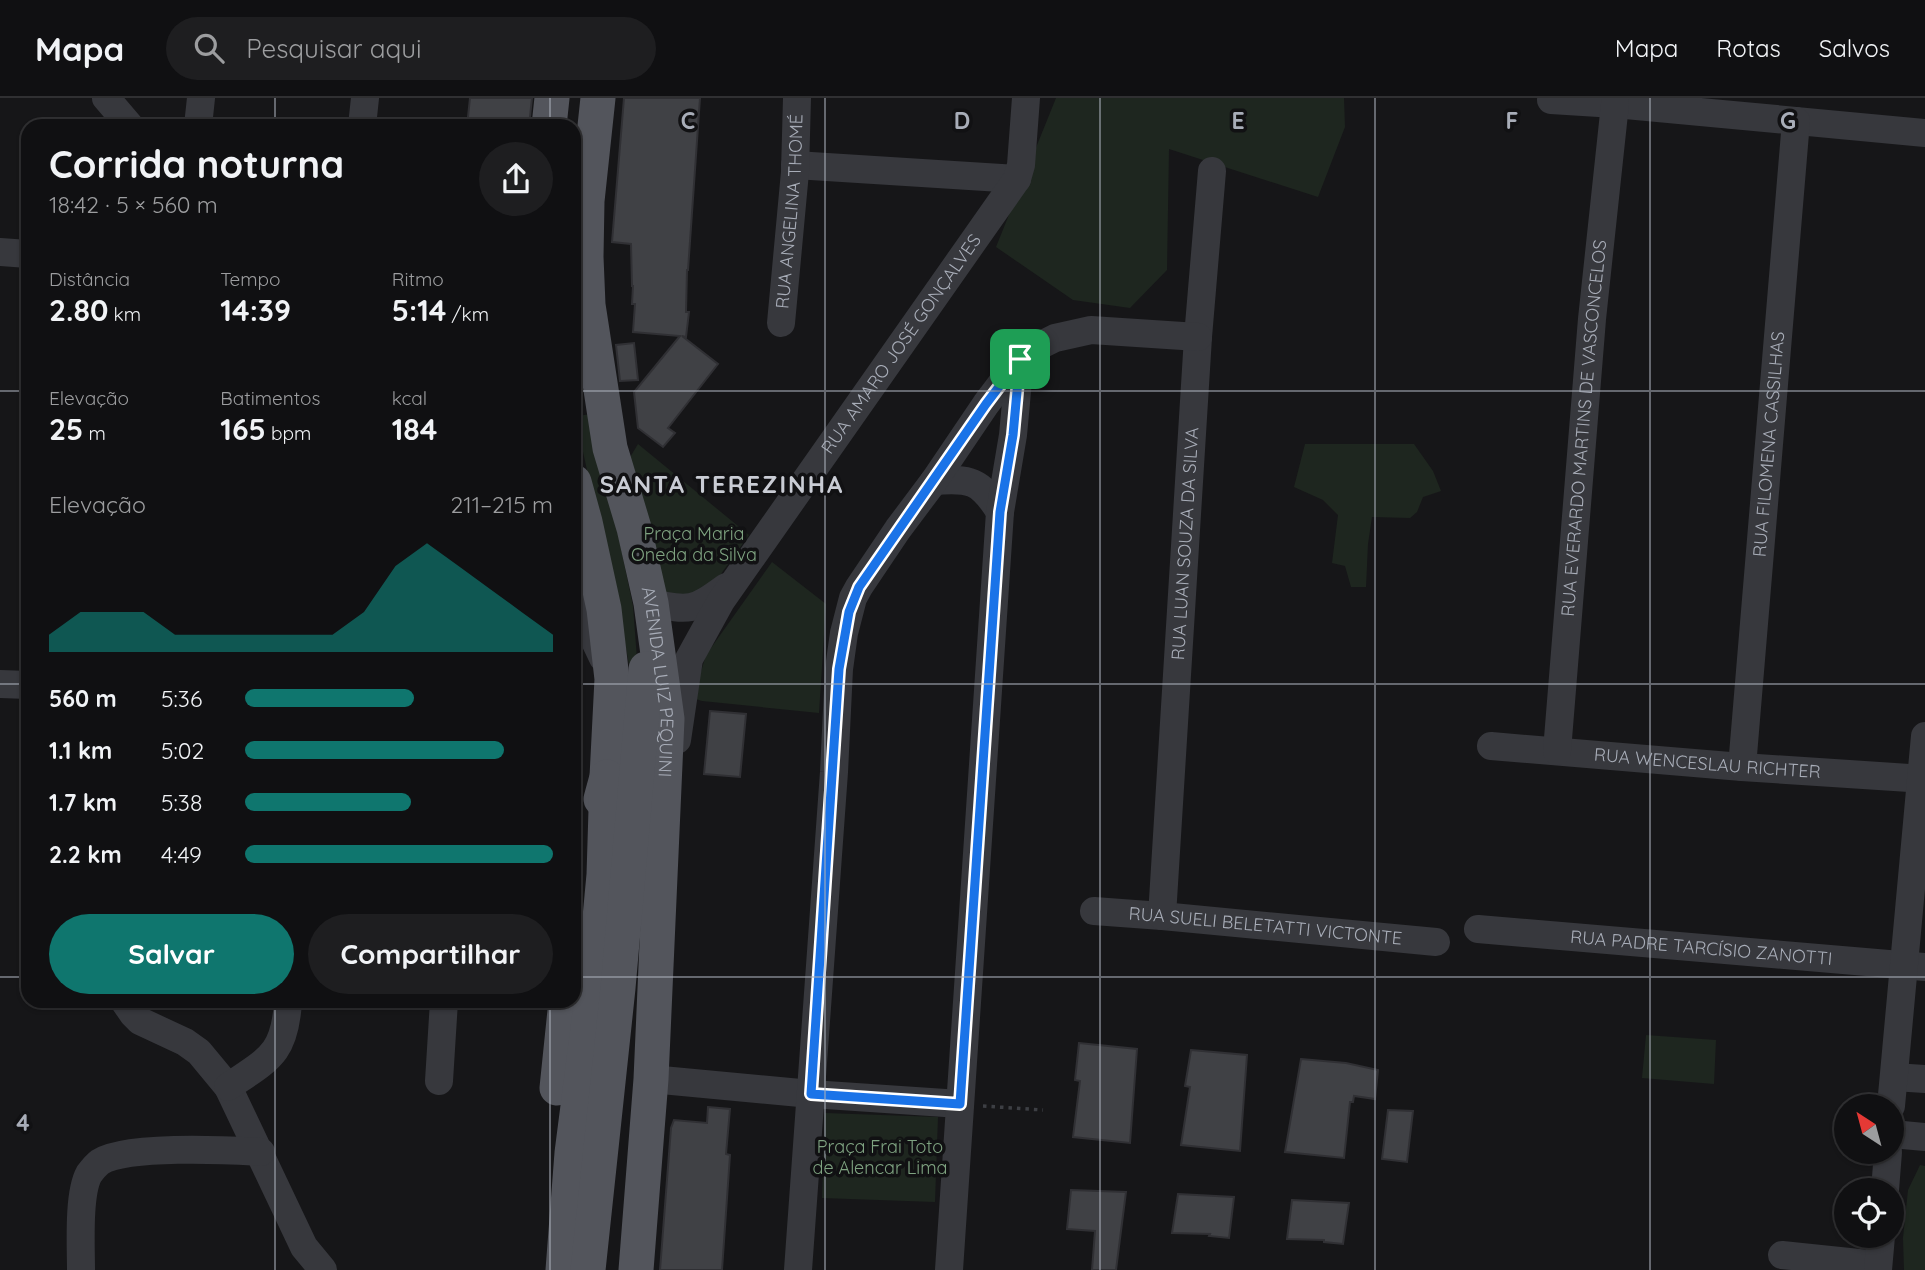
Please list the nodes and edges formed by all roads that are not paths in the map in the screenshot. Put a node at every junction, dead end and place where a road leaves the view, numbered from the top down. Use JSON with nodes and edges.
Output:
{"nodes":[{"id":1,"x":106,"y":98,"type":"edge"},
{"id":2,"x":201,"y":98,"type":"edge"},
{"id":3,"x":365,"y":98,"type":"edge"},
{"id":4,"x":552,"y":98,"type":"edge"},
{"id":5,"x":598,"y":98,"type":"edge"},
{"id":6,"x":797,"y":98,"type":"edge"},
{"id":7,"x":1026,"y":98,"type":"edge"},
{"id":8,"x":1551,"y":100,"type":"dead end"},
{"id":9,"x":1615,"y":104,"type":"junction"},
{"id":10,"x":124,"y":119,"type":"edge"},
{"id":11,"x":199,"y":119,"type":"edge"},
{"id":12,"x":363,"y":119,"type":"edge"},
{"id":13,"x":550,"y":119,"type":"edge"},
{"id":14,"x":1796,"y":121,"type":"junction"},
{"id":15,"x":1925,"y":132,"type":"edge"},
{"id":16,"x":795,"y":165,"type":"junction"},
{"id":17,"x":1212,"y":172,"type":"dead end"},
{"id":18,"x":1017,"y":179,"type":"junction"},
{"id":19,"x":0,"y":252,"type":"edge"},
{"id":20,"x":21,"y":254,"type":"edge"},
{"id":21,"x":781,"y":323,"type":"dead end"},
{"id":22,"x":1198,"y":337,"type":"junction"},
{"id":23,"x":1020,"y":359,"type":"junction"},
{"id":24,"x":933,"y":481,"type":"junction"},
{"id":25,"x":581,"y":507,"type":"edge"},
{"id":26,"x":1000,"y":512,"type":"junction"},
{"id":27,"x":739,"y":576,"type":"junction"},
{"id":28,"x":651,"y":603,"type":"junction"},
{"id":29,"x":581,"y":612,"type":"edge"},
{"id":30,"x":612,"y":678,"type":"junction"},
{"id":31,"x":0,"y":684,"type":"edge"},
{"id":32,"x":21,"y":685,"type":"edge"},
{"id":33,"x":1925,"y":736,"type":"edge"},
{"id":34,"x":1491,"y":746,"type":"dead end"},
{"id":35,"x":1557,"y":751,"type":"junction"},
{"id":36,"x":1742,"y":768,"type":"junction"},
{"id":37,"x":607,"y":777,"type":"junction"},
{"id":38,"x":1923,"y":779,"type":"edge"},
{"id":39,"x":661,"y":852,"type":"junction"},
{"id":40,"x":581,"y":893,"type":"edge"},
{"id":41,"x":1094,"y":911,"type":"dead end"},
{"id":42,"x":1162,"y":916,"type":"junction"},
{"id":43,"x":1478,"y":929,"type":"dead end"},
{"id":44,"x":1436,"y":942,"type":"dead end"},
{"id":45,"x":1914,"y":966,"type":"edge"},
{"id":46,"x":593,"y":990,"type":"edge"},
{"id":47,"x":130,"y":1008,"type":"edge"},
{"id":48,"x":287,"y":1008,"type":"edge"},
{"id":49,"x":444,"y":1008,"type":"edge"},
{"id":50,"x":1894,"y":1077,"type":"junction"},
{"id":51,"x":1925,"y":1079,"type":"edge"},
{"id":52,"x":651,"y":1080,"type":"junction"},
{"id":53,"x":439,"y":1081,"type":"dead end"},
{"id":54,"x":228,"y":1087,"type":"junction"},
{"id":55,"x":811,"y":1094,"type":"junction"},
{"id":56,"x":1892,"y":1094,"type":"edge"},
{"id":57,"x":960,"y":1104,"type":"junction"},
{"id":58,"x":1904,"y":1135,"type":"edge"},
{"id":59,"x":1925,"y":1137,"type":"edge"},
{"id":60,"x":261,"y":1152,"type":"junction"},
{"id":61,"x":1880,"y":1248,"type":"edge"},
{"id":62,"x":1782,"y":1255,"type":"dead end"},
{"id":63,"x":303,"y":1258,"type":"edge"},
{"id":64,"x":1878,"y":1268,"type":"edge"},
{"id":65,"x":81,"y":1270,"type":"edge"},
{"id":66,"x":323,"y":1270,"type":"edge"},
{"id":67,"x":539,"y":1270,"type":"edge"},
{"id":68,"x":563,"y":1270,"type":"edge"},
{"id":69,"x":587,"y":1270,"type":"edge"},
{"id":70,"x":636,"y":1270,"type":"edge"},
{"id":71,"x":798,"y":1270,"type":"edge"},
{"id":72,"x":949,"y":1270,"type":"edge"}],
"edges":[{"from":1,"to":10,"type":"street"},
{"from":2,"to":11,"type":"street"},
{"from":3,"to":12,"type":"street"},
{"from":4,"to":13,"type":"main road"},
{"from":5,"to":28,"type":"main road","name":"AVENIDA LUIZ PEQUINI"},
{"from":6,"to":16,"type":"street","name":"RUA ANGELINA THOMÉ"},
{"from":7,"to":18,"type":"street","name":"RUA AMARO JOSÉ GONÇALVES"},
{"from":8,"to":9,"type":"street"},
{"from":9,"to":14,"type":"street"},
{"from":9,"to":35,"type":"street","name":"RUA EVERARDO MARTINS DE VASCONCELOS"},
{"from":14,"to":15,"type":"street"},
{"from":14,"to":36,"type":"street","name":"RUA FILOMENA CASSILHAS"},
{"from":16,"to":18,"type":"street"},
{"from":16,"to":21,"type":"street","name":"RUA ANGELINA THOMÉ"},
{"from":17,"to":22,"type":"street","name":"RUA LUAN SOUZA DA SILVA"},
{"from":18,"to":27,"type":"street","name":"RUA AMARO JOSÉ GONÇALVES"},
{"from":19,"to":20,"type":"street"},
{"from":22,"to":23,"type":"street"},
{"from":22,"to":42,"type":"street","name":"RUA LUAN SOUZA DA SILVA"},
{"from":23,"to":24,"type":"street"},
{"from":23,"to":26,"type":"street"},
{"from":24,"to":26,"type":"street"},
{"from":24,"to":55,"type":"street"},
{"from":25,"to":30,"type":"main road"},
{"from":26,"to":57,"type":"street"},
{"from":27,"to":28,"type":"street","name":"RUA AMARO JOSÉ GONÇALVES"},
{"from":27,"to":39,"type":"street","name":"RUA AMARO JOSÉ GONÇALVES"},
{"from":28,"to":39,"type":"main road","name":"AVENIDA LUIZ PEQUINI"},
{"from":28,"to":46,"type":"main road"},
{"from":29,"to":30,"type":"street"},
{"from":30,"to":37,"type":"main road"},
{"from":31,"to":32,"type":"street"},
{"from":33,"to":38,"type":"street"},
{"from":34,"to":35,"type":"street","name":"RUA WENCESLAU RICHTER"},
{"from":35,"to":36,"type":"street","name":"RUA WENCESLAU RICHTER"},
{"from":36,"to":38,"type":"street","name":"RUA WENCESLAU RICHTER"},
{"from":37,"to":40,"type":"main road"},
{"from":37,"to":46,"type":"main road"},
{"from":38,"to":45,"type":"street"},
{"from":39,"to":52,"type":"main road","name":"AVENIDA LUIZ PEQUINI"},
{"from":41,"to":42,"type":"street","name":"RUA SUELI BELETATTI VICTONTE"},
{"from":42,"to":44,"type":"street","name":"RUA SUELI BELETATTI VICTONTE"},
{"from":43,"to":45,"type":"street","name":"RUA PADRE TARCÍSIO ZANOTTI"},
{"from":45,"to":50,"type":"street"},
{"from":46,"to":67,"type":"main road"},
{"from":46,"to":68,"type":"main road"},
{"from":46,"to":69,"type":"main road"},
{"from":47,"to":54,"type":"street"},
{"from":48,"to":54,"type":"street"},
{"from":49,"to":53,"type":"street"},
{"from":50,"to":51,"type":"street"},
{"from":50,"to":56,"type":"street"},
{"from":52,"to":55,"type":"street"},
{"from":52,"to":70,"type":"main road","name":"AVENIDA LUIZ PEQUINI"},
{"from":54,"to":60,"type":"street"},
{"from":55,"to":57,"type":"street"},
{"from":55,"to":71,"type":"street"},
{"from":57,"to":72,"type":"street"},
{"from":58,"to":59,"type":"street"},
{"from":60,"to":63,"type":"street"},
{"from":60,"to":65,"type":"street"},
{"from":61,"to":64,"type":"street"},
{"from":62,"to":64,"type":"street"},
{"from":63,"to":66,"type":"street"}]}
